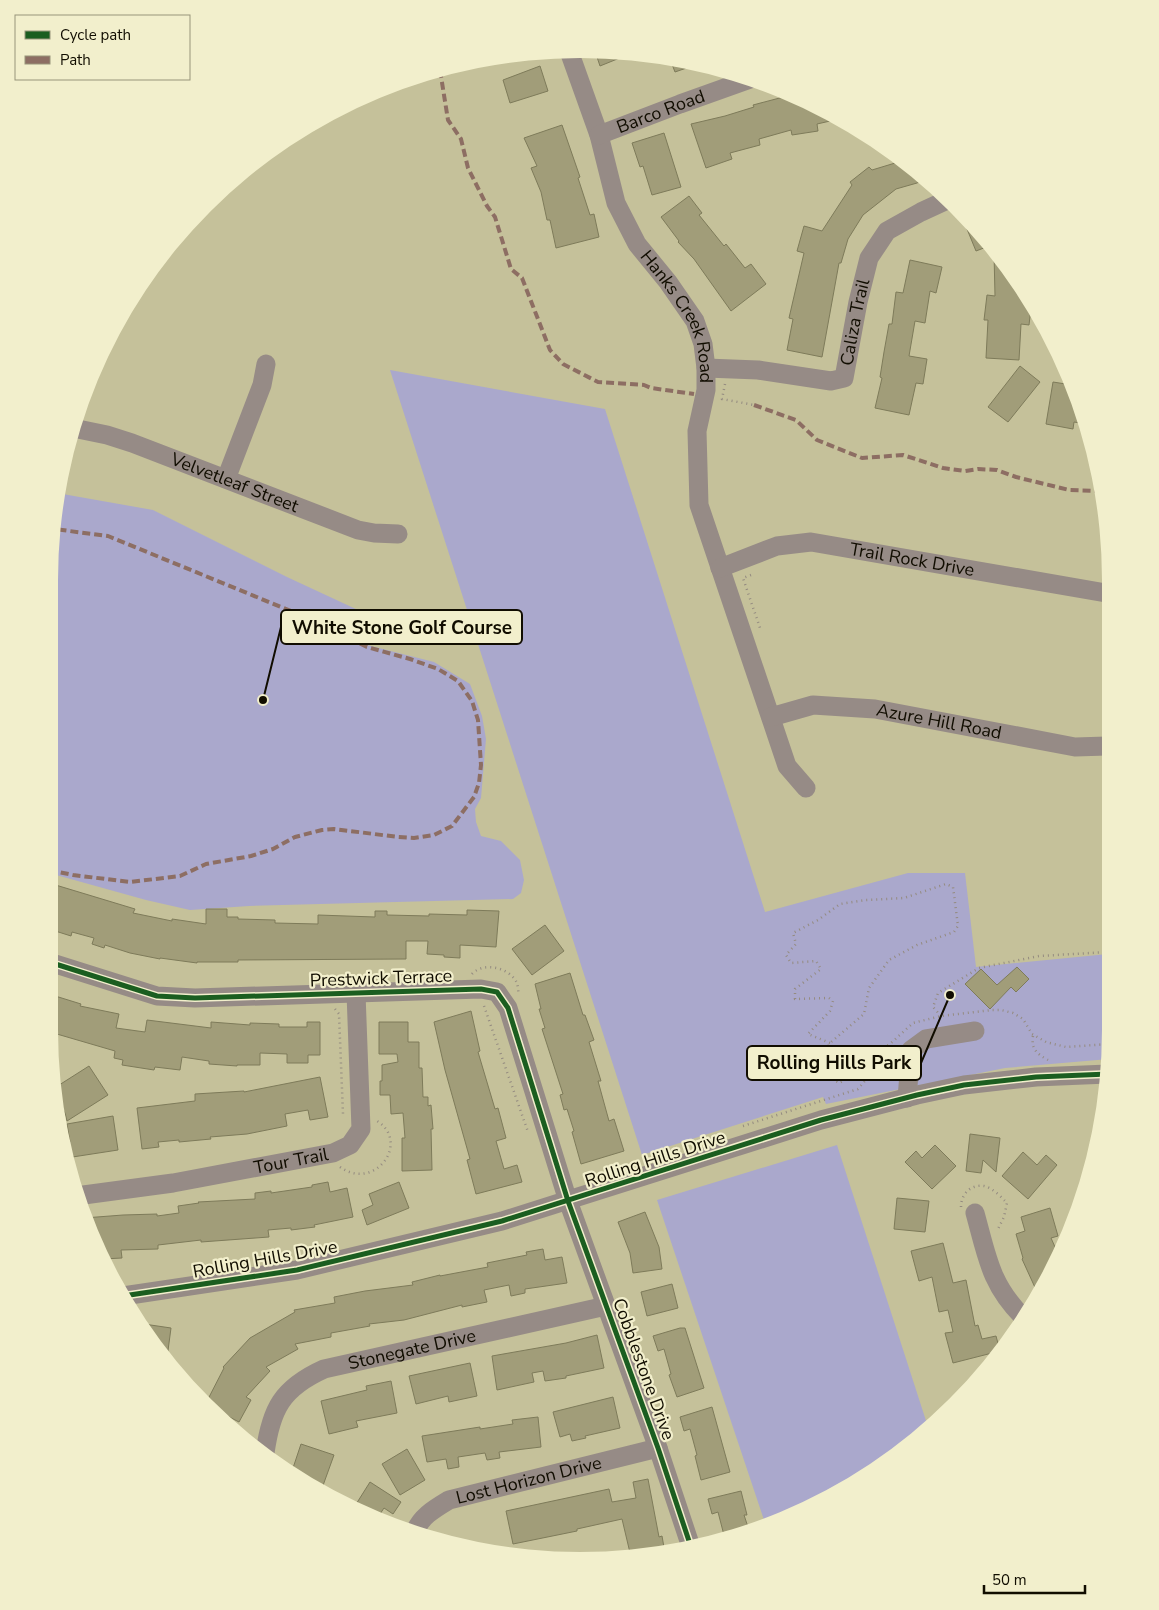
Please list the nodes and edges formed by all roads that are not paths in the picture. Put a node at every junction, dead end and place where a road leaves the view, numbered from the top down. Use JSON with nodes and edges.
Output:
{"nodes":[{"id":1,"x":572,"y":58,"type":"edge"},
{"id":2,"x":740,"y":83,"type":"edge"},
{"id":3,"x":599,"y":134,"type":"junction"},
{"id":4,"x":941,"y":203,"type":"edge"},
{"id":5,"x":266,"y":364,"type":"dead end"},
{"id":6,"x":706,"y":368,"type":"junction"},
{"id":7,"x":80,"y":429,"type":"edge"},
{"id":8,"x":226,"y":479,"type":"junction"},
{"id":9,"x":398,"y":534,"type":"dead end"},
{"id":10,"x":720,"y":568,"type":"junction"},
{"id":11,"x":1102,"y":592,"type":"edge"},
{"id":12,"x":771,"y":717,"type":"junction"},
{"id":13,"x":1102,"y":746,"type":"edge"},
{"id":14,"x":806,"y":788,"type":"dead end"},
{"id":15,"x":58,"y":965,"type":"edge"},
{"id":16,"x":356,"y":993,"type":"junction"},
{"id":17,"x":975,"y":1030,"type":"dead end"},
{"id":18,"x":1099,"y":1074,"type":"edge"},
{"id":19,"x":907,"y":1098,"type":"junction"},
{"id":20,"x":84,"y":1195,"type":"edge"},
{"id":21,"x":568,"y":1201,"type":"junction"},
{"id":22,"x":975,"y":1213,"type":"dead end"},
{"id":23,"x":129,"y":1295,"type":"edge"},
{"id":24,"x":606,"y":1306,"type":"junction"},
{"id":25,"x":1019,"y":1313,"type":"edge"},
{"id":26,"x":266,"y":1448,"type":"edge"},
{"id":27,"x":658,"y":1448,"type":"junction"},
{"id":28,"x":418,"y":1527,"type":"edge"},
{"id":29,"x":689,"y":1540,"type":"edge"}],
"edges":[{"from":1,"to":3,"type":"street","name":"Hanks Creek Road"},
{"from":2,"to":3,"type":"street","name":"Barco Road"},
{"from":3,"to":6,"type":"street","name":"Hanks Creek Road"},
{"from":4,"to":6,"type":"street","name":"Caliza Trail"},
{"from":5,"to":8,"type":"street"},
{"from":6,"to":10,"type":"street","name":"Hanks Creek Road"},
{"from":7,"to":8,"type":"street","name":"Velvetleaf Street"},
{"from":8,"to":9,"type":"street","name":"Velvetleaf Street"},
{"from":10,"to":11,"type":"street","name":"Trail Rock Drive"},
{"from":10,"to":12,"type":"street","name":"Hanks Creek Road"},
{"from":12,"to":13,"type":"street","name":"Azure Hill Road"},
{"from":12,"to":14,"type":"street","name":"Hanks Creek Road"},
{"from":15,"to":16,"type":"street","name":"Prestwick Terrace"},
{"from":16,"to":20,"type":"street","name":"Tour Trail"},
{"from":16,"to":21,"type":"street","name":"Prestwick Terrace"},
{"from":17,"to":19,"type":"street"},
{"from":18,"to":19,"type":"street","name":"Rolling Hills Drive"},
{"from":19,"to":21,"type":"street","name":"Rolling Hills Drive"},
{"from":21,"to":23,"type":"street","name":"Rolling Hills Drive"},
{"from":21,"to":24,"type":"street","name":"Cobblestone Drive"},
{"from":22,"to":25,"type":"street"},
{"from":24,"to":26,"type":"street","name":"Stonegate Drive"},
{"from":24,"to":27,"type":"street","name":"Cobblestone Drive"},
{"from":27,"to":28,"type":"street","name":"Lost Horizon Drive"},
{"from":27,"to":29,"type":"street","name":"Cobblestone Drive"}]}
